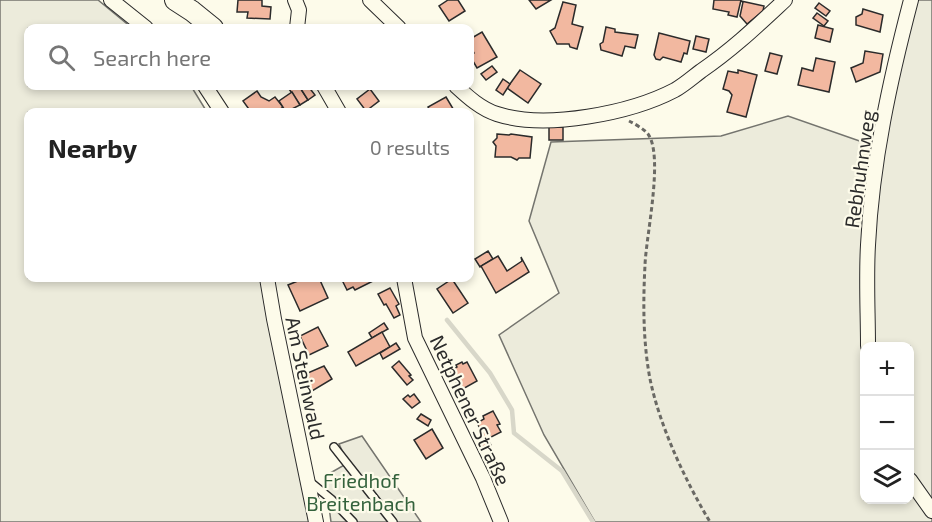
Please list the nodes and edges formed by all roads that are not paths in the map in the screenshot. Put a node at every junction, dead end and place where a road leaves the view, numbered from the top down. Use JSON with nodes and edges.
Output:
{"nodes":[{"id":1,"x":111,"y":0,"type":"edge"},
{"id":2,"x":175,"y":0,"type":"edge"},
{"id":3,"x":296,"y":0,"type":"edge"},
{"id":4,"x":370,"y":0,"type":"edge"},
{"id":5,"x":785,"y":0,"type":"edge"},
{"id":6,"x":911,"y":0,"type":"edge"},
{"id":7,"x":141,"y":24,"type":"edge"},
{"id":8,"x":208,"y":24,"type":"edge"},
{"id":9,"x":297,"y":24,"type":"edge"},
{"id":10,"x":395,"y":24,"type":"edge"},
{"id":11,"x":208,"y":90,"type":"edge"},
{"id":12,"x":326,"y":90,"type":"edge"},
{"id":13,"x":461,"y":90,"type":"edge"},
{"id":14,"x":219,"y":108,"type":"edge"},
{"id":15,"x":337,"y":108,"type":"edge"},
{"id":16,"x":268,"y":282,"type":"edge"},
{"id":17,"x":405,"y":282,"type":"edge"},
{"id":18,"x":868,"y":342,"type":"edge"},
{"id":19,"x":334,"y":447,"type":"dead end"},
{"id":20,"x":307,"y":480,"type":"junction"},
{"id":21,"x":914,"y":487,"type":"edge"},
{"id":22,"x":932,"y":511,"type":"edge"},
{"id":23,"x":316,"y":522,"type":"edge"},
{"id":24,"x":353,"y":522,"type":"edge"},
{"id":25,"x":393,"y":522,"type":"edge"},
{"id":26,"x":501,"y":522,"type":"edge"}],
"edges":[{"from":1,"to":7,"type":"street"},
{"from":2,"to":8,"type":"street"},
{"from":3,"to":9,"type":"street"},
{"from":4,"to":10,"type":"street"},
{"from":5,"to":13,"type":"street"},
{"from":6,"to":18,"type":"street","name":"Rebhuhnweg"},
{"from":11,"to":14,"type":"street"},
{"from":12,"to":15,"type":"street"},
{"from":16,"to":20,"type":"street","name":"Am Steinwald"},
{"from":17,"to":26,"type":"street","name":"Netphener Straße"},
{"from":19,"to":25,"type":"lane"},
{"from":20,"to":23,"type":"street","name":"Am Steinwald"},
{"from":20,"to":24,"type":"lane"},
{"from":21,"to":22,"type":"street"}]}
